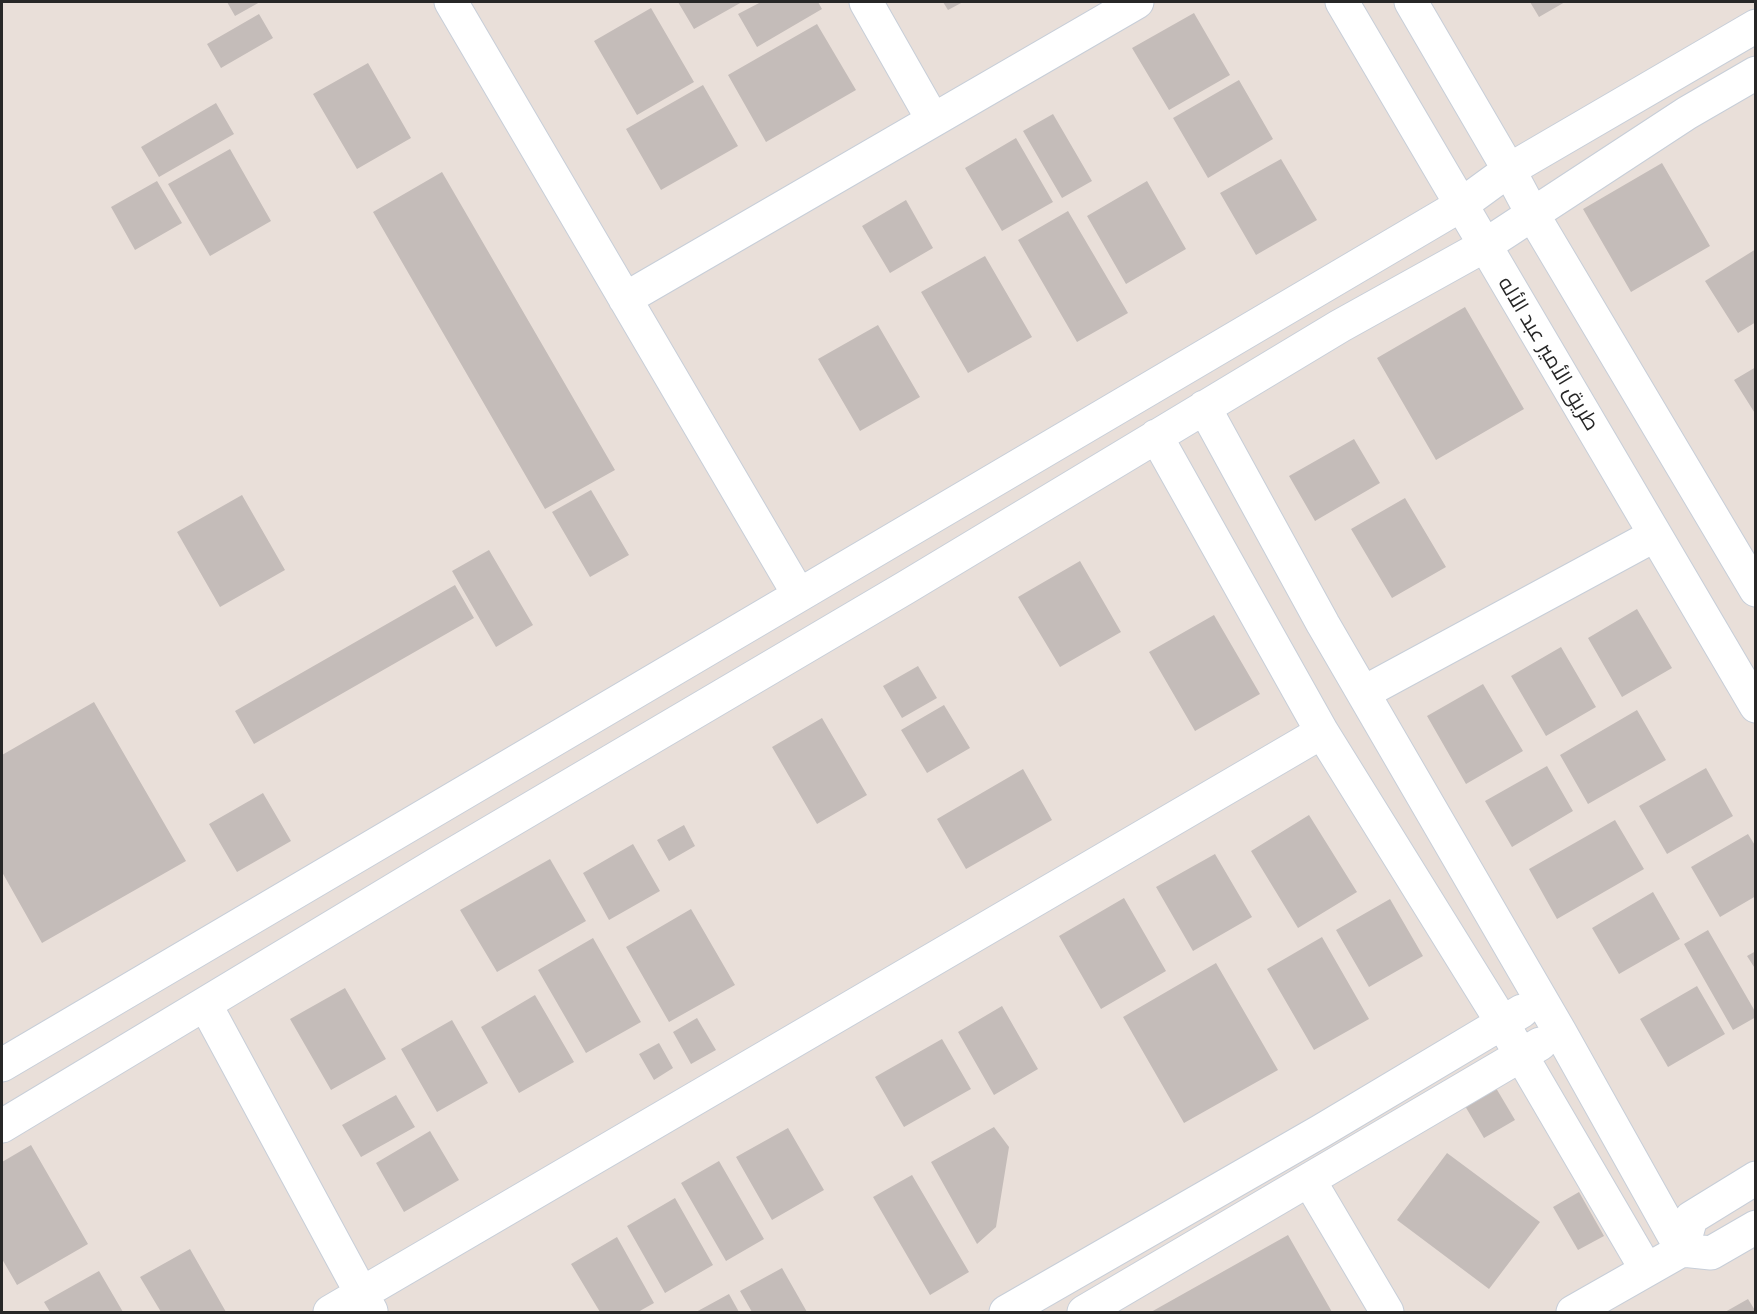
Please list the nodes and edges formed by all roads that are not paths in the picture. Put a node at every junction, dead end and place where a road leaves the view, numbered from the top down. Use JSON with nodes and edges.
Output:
{"nodes":[{"id":1,"x":451,"y":2,"type":"edge"},
{"id":2,"x":866,"y":2,"type":"edge"},
{"id":3,"x":1137,"y":2,"type":"edge"},
{"id":4,"x":1342,"y":2,"type":"edge"},
{"id":5,"x":1411,"y":2,"type":"edge"},
{"id":6,"x":1755,"y":26,"type":"edge"},
{"id":7,"x":1755,"y":73,"type":"edge"},
{"id":8,"x":933,"y":120,"type":"junction"},
{"id":9,"x":1509,"y":170,"type":"junction"},
{"id":10,"x":1461,"y":205,"type":"junction"},
{"id":11,"x":1533,"y":215,"type":"junction"},
{"id":12,"x":1484,"y":246,"type":"junction"},
{"id":13,"x":626,"y":299,"type":"junction"},
{"id":14,"x":1204,"y":407,"type":"junction"},
{"id":15,"x":1156,"y":436,"type":"junction"},
{"id":16,"x":1655,"y":536,"type":"junction"},
{"id":17,"x":1755,"y":590,"type":"edge"},
{"id":18,"x":799,"y":595,"type":"junction"},
{"id":19,"x":1364,"y":693,"type":"junction"},
{"id":20,"x":1755,"y":706,"type":"edge"},
{"id":21,"x":1322,"y":732,"type":"junction"},
{"id":22,"x":1542,"y":1000,"type":"junction"},
{"id":23,"x":205,"y":1004,"type":"junction"},
{"id":24,"x":1502,"y":1023,"type":"junction"},
{"id":25,"x":1560,"y":1032,"type":"junction"},
{"id":26,"x":1521,"y":1054,"type":"junction"},
{"id":27,"x":2,"y":1065,"type":"edge"},
{"id":28,"x":2,"y":1126,"type":"edge"},
{"id":29,"x":1755,"y":1178,"type":"edge"},
{"id":30,"x":1309,"y":1180,"type":"junction"},
{"id":31,"x":1755,"y":1227,"type":"edge"},
{"id":32,"x":1682,"y":1250,"type":"junction"},
{"id":33,"x":1646,"y":1269,"type":"junction"},
{"id":34,"x":366,"y":1303,"type":"edge"},
{"id":35,"x":330,"y":1312,"type":"edge"},
{"id":36,"x":1006,"y":1312,"type":"edge"},
{"id":37,"x":1084,"y":1312,"type":"edge"},
{"id":38,"x":1387,"y":1312,"type":"edge"},
{"id":39,"x":1573,"y":1312,"type":"edge"}],
"edges":[{"from":1,"to":13,"type":"street"},
{"from":2,"to":8,"type":"street"},
{"from":3,"to":8,"type":"street"},
{"from":4,"to":10,"type":"street","name":"طريق الأمير عبد الأله"},
{"from":5,"to":9,"type":"street"},
{"from":6,"to":9,"type":"street"},
{"from":7,"to":11,"type":"street"},
{"from":8,"to":13,"type":"street"},
{"from":9,"to":10,"type":"street"},
{"from":9,"to":11,"type":"street"},
{"from":10,"to":12,"type":"street","name":"طريق الأمير عبد الأله"},
{"from":10,"to":18,"type":"street"},
{"from":11,"to":12,"type":"street"},
{"from":11,"to":17,"type":"street"},
{"from":12,"to":14,"type":"street"},
{"from":12,"to":16,"type":"street","name":"طريق الأمير عبد الأله"},
{"from":13,"to":18,"type":"street"},
{"from":14,"to":15,"type":"street"},
{"from":14,"to":19,"type":"street"},
{"from":15,"to":21,"type":"street"},
{"from":15,"to":23,"type":"street"},
{"from":16,"to":19,"type":"street"},
{"from":16,"to":20,"type":"street","name":"طريق الأمير عبد الأله"},
{"from":18,"to":27,"type":"street"},
{"from":19,"to":22,"type":"street"},
{"from":21,"to":24,"type":"street"},
{"from":21,"to":34,"type":"street"},
{"from":22,"to":24,"type":"street"},
{"from":22,"to":25,"type":"street"},
{"from":23,"to":28,"type":"street"},
{"from":23,"to":34,"type":"street"},
{"from":24,"to":26,"type":"street"},
{"from":24,"to":36,"type":"street"},
{"from":25,"to":26,"type":"street"},
{"from":25,"to":32,"type":"street"},
{"from":26,"to":30,"type":"street"},
{"from":26,"to":33,"type":"street"},
{"from":29,"to":32,"type":"street"},
{"from":30,"to":37,"type":"street"},
{"from":30,"to":38,"type":"street"},
{"from":31,"to":32,"type":"street"},
{"from":32,"to":33,"type":"street"},
{"from":33,"to":39,"type":"street"},
{"from":34,"to":35,"type":"street"}]}
